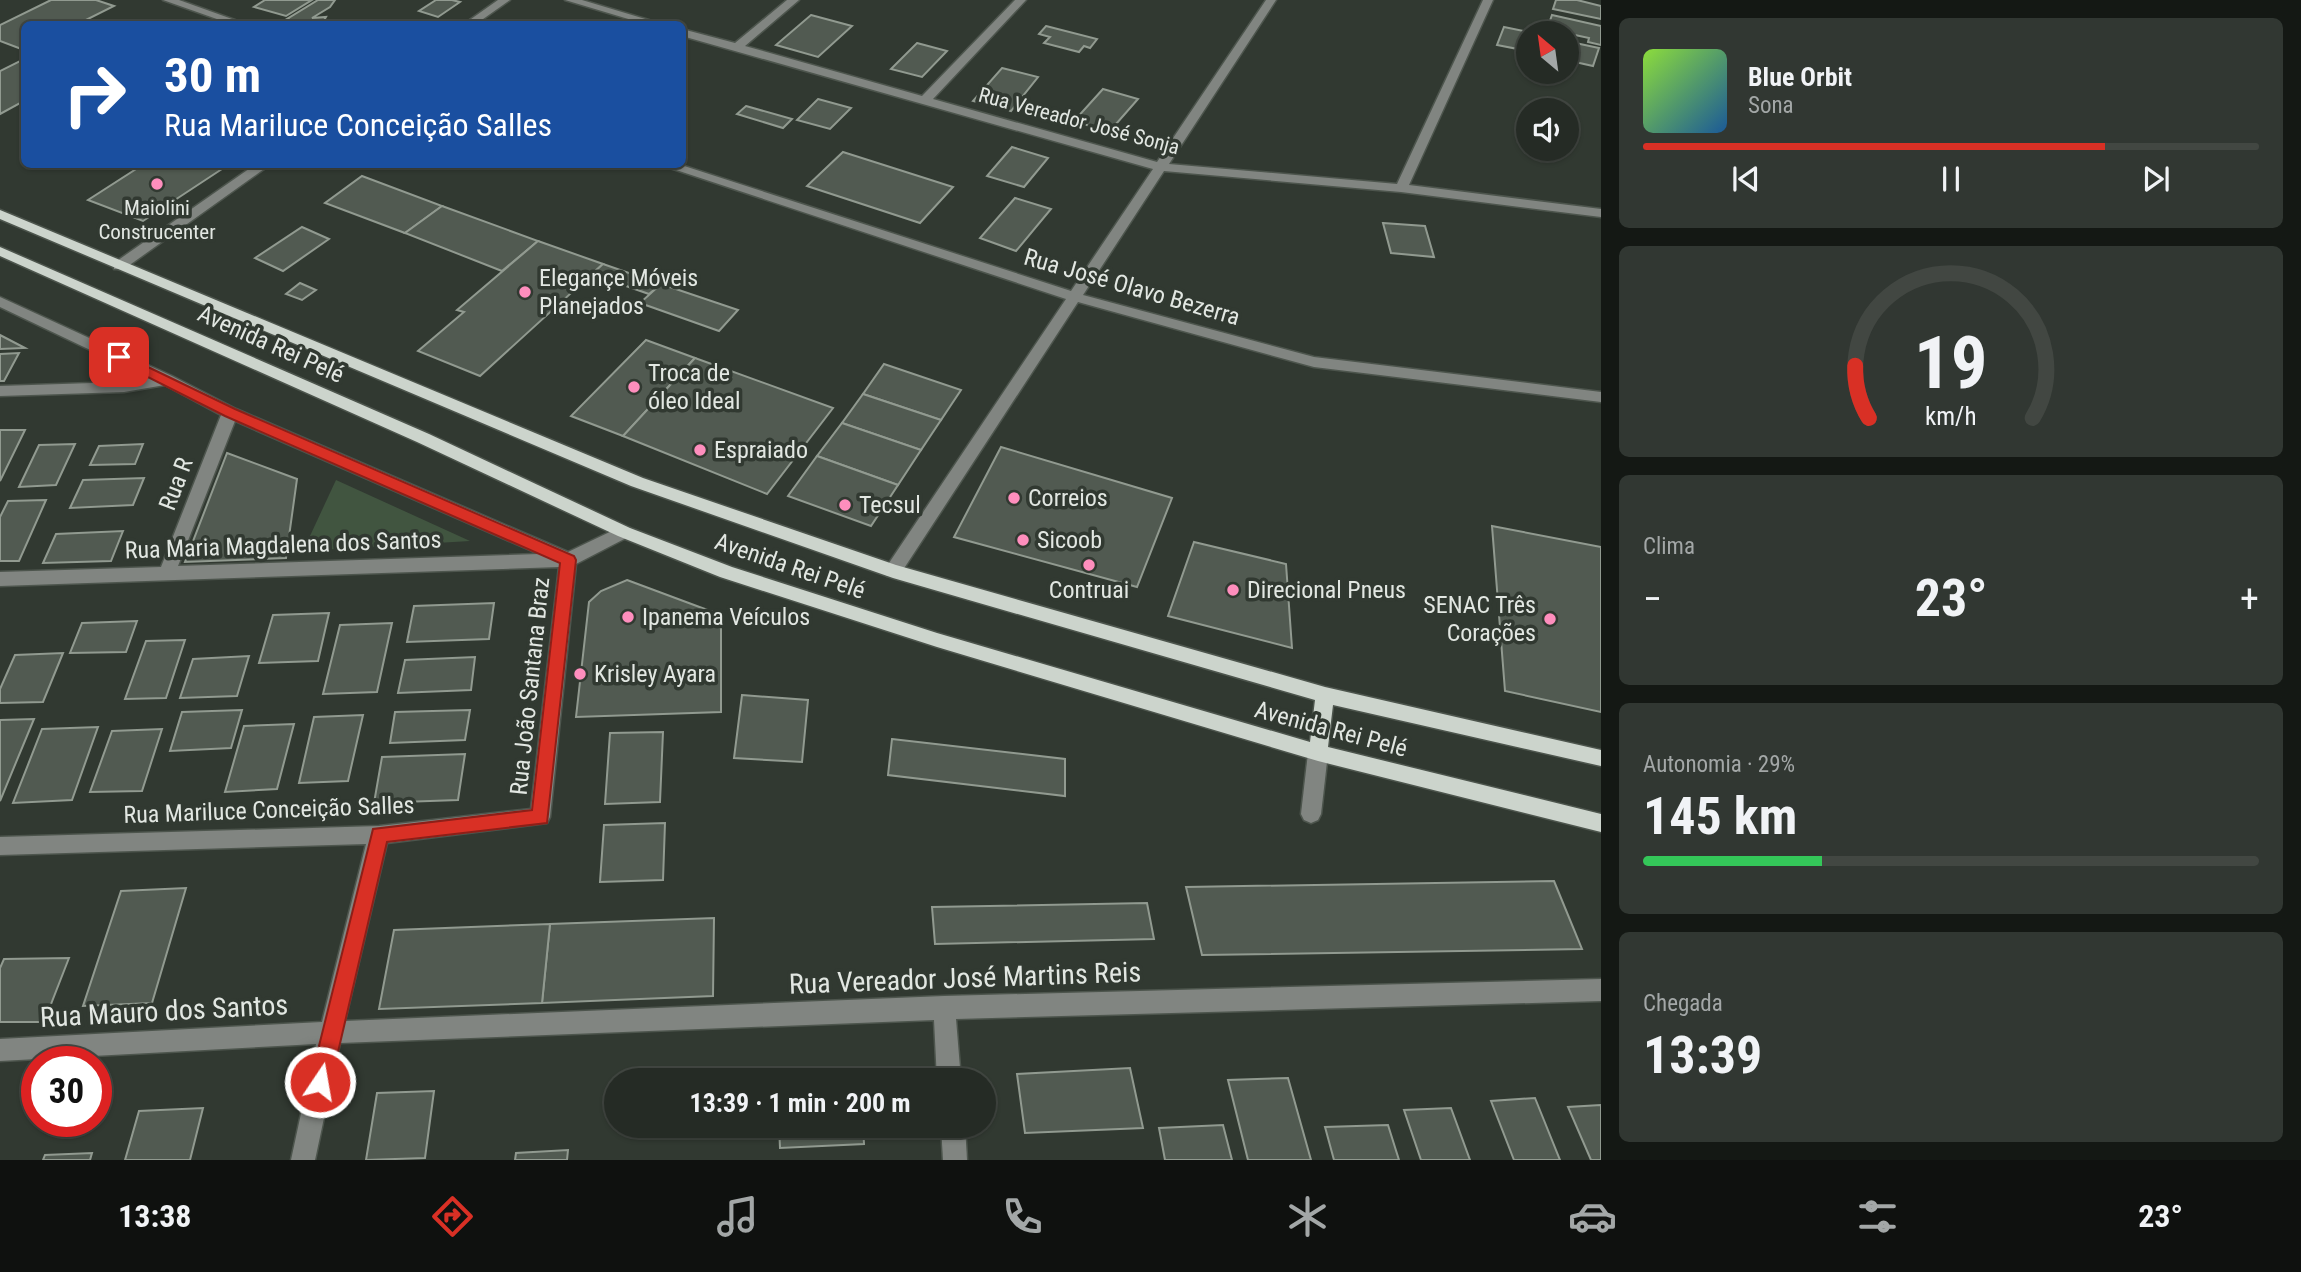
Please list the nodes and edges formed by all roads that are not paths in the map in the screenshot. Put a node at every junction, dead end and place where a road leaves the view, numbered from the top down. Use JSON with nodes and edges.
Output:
{"nodes":[{"id":1,"x":168,"y":0,"type":"edge"},
{"id":2,"x":505,"y":0,"type":"edge"},
{"id":3,"x":570,"y":0,"type":"edge"},
{"id":4,"x":794,"y":0,"type":"edge"},
{"id":5,"x":1021,"y":0,"type":"edge"},
{"id":6,"x":1271,"y":0,"type":"edge"},
{"id":7,"x":1488,"y":0,"type":"edge"},
{"id":8,"x":231,"y":21,"type":"edge"},
{"id":9,"x":474,"y":21,"type":"edge"},
{"id":10,"x":645,"y":21,"type":"edge"},
{"id":11,"x":686,"y":33,"type":"edge"},
{"id":12,"x":737,"y":47,"type":"junction"},
{"id":13,"x":925,"y":100,"type":"junction"},
{"id":14,"x":1161,"y":167,"type":"junction"},
{"id":15,"x":259,"y":168,"type":"edge"},
{"id":16,"x":676,"y":168,"type":"edge"},
{"id":17,"x":1401,"y":188,"type":"junction"},
{"id":18,"x":1601,"y":213,"type":"edge"},
{"id":19,"x":0,"y":214,"type":"edge"},
{"id":20,"x":0,"y":251,"type":"edge"},
{"id":21,"x":119,"y":266,"type":"junction"},
{"id":22,"x":1074,"y":298,"type":"junction"},
{"id":23,"x":0,"y":301,"type":"edge"},
{"id":24,"x":167,"y":380,"type":"junction"},
{"id":25,"x":0,"y":391,"type":"edge"},
{"id":26,"x":1601,"y":397,"type":"edge"},
{"id":27,"x":230,"y":412,"type":"junction"},
{"id":28,"x":624,"y":532,"type":"junction"},
{"id":29,"x":568,"y":560,"type":"junction"},
{"id":30,"x":893,"y":571,"type":"junction"},
{"id":31,"x":167,"y":573,"type":"junction"},
{"id":32,"x":0,"y":579,"type":"edge"},
{"id":33,"x":1325,"y":695,"type":"junction"},
{"id":34,"x":1318,"y":754,"type":"junction"},
{"id":35,"x":1601,"y":758,"type":"edge"},
{"id":36,"x":1311,"y":814,"type":"dead end"},
{"id":37,"x":540,"y":817,"type":"joint"},
{"id":38,"x":1601,"y":822,"type":"edge"},
{"id":39,"x":379,"y":835,"type":"junction"},
{"id":40,"x":0,"y":846,"type":"edge"},
{"id":41,"x":1601,"y":990,"type":"edge"},
{"id":42,"x":944,"y":1007,"type":"junction"},
{"id":43,"x":331,"y":1031,"type":"junction"},
{"id":44,"x":0,"y":1050,"type":"edge"},
{"id":45,"x":949,"y":1068,"type":"edge"},
{"id":46,"x":954,"y":1138,"type":"edge"},
{"id":47,"x":303,"y":1160,"type":"edge"},
{"id":48,"x":955,"y":1160,"type":"edge"}],
"edges":[{"from":1,"to":8,"type":"street"},
{"from":2,"to":9,"type":"street"},
{"from":3,"to":10,"type":"street"},
{"from":4,"to":12,"type":"street"},
{"from":5,"to":13,"type":"street"},
{"from":6,"to":14,"type":"street"},
{"from":7,"to":17,"type":"street"},
{"from":11,"to":12,"type":"street","name":"Rua Vereador José Sonja"},
{"from":12,"to":13,"type":"street","name":"Rua Vereador José Sonja"},
{"from":13,"to":14,"type":"street","name":"Rua Vereador José Sonja"},
{"from":14,"to":17,"type":"street","name":"Rua Vereador José Sonja"},
{"from":14,"to":22,"type":"street"},
{"from":15,"to":21,"type":"street"},
{"from":16,"to":22,"type":"street","name":"Rua José Olavo Bezerra"},
{"from":17,"to":18,"type":"street","name":"Rua Vereador José Sonja"},
{"from":19,"to":21,"type":"main road","name":"Avenida Rei Pelé"},
{"from":20,"to":28,"type":"main road","name":"Avenida Rei Pelé"},
{"from":21,"to":30,"type":"main road","name":"Avenida Rei Pelé"},
{"from":22,"to":26,"type":"street","name":"Rua José Olavo Bezerra"},
{"from":22,"to":30,"type":"street"},
{"from":23,"to":24,"type":"street"},
{"from":24,"to":25,"type":"street"},
{"from":24,"to":27,"type":"street"},
{"from":27,"to":29,"type":"street"},
{"from":27,"to":31,"type":"street","name":"Rua R"},
{"from":28,"to":29,"type":"street"},
{"from":28,"to":34,"type":"main road","name":"Avenida Rei Pelé"},
{"from":29,"to":31,"type":"street","name":"Rua Maria Magdalena dos Santos"},
{"from":29,"to":37,"type":"street","name":"Rua João Santana Braz"},
{"from":30,"to":33,"type":"main road","name":"Avenida Rei Pelé"},
{"from":31,"to":32,"type":"street","name":"Rua Maria Magdalena dos Santos"},
{"from":33,"to":34,"type":"main road"},
{"from":33,"to":35,"type":"main road","name":"Avenida Rei Pelé"},
{"from":34,"to":36,"type":"street"},
{"from":34,"to":38,"type":"main road","name":"Avenida Rei Pelé"},
{"from":37,"to":39,"type":"street","name":"Rua Mariluce Conceição Salles"},
{"from":39,"to":40,"type":"street","name":"Rua Mariluce Conceição Salles"},
{"from":39,"to":43,"type":"street"},
{"from":41,"to":42,"type":"street","name":"Rua Vereador José Martins Reis"},
{"from":42,"to":43,"type":"street","name":"Rua Vereador José Martins Reis"},
{"from":42,"to":45,"type":"street"},
{"from":43,"to":44,"type":"street","name":"Rua Mauro dos Santos"},
{"from":43,"to":47,"type":"street"},
{"from":46,"to":48,"type":"street"}]}
